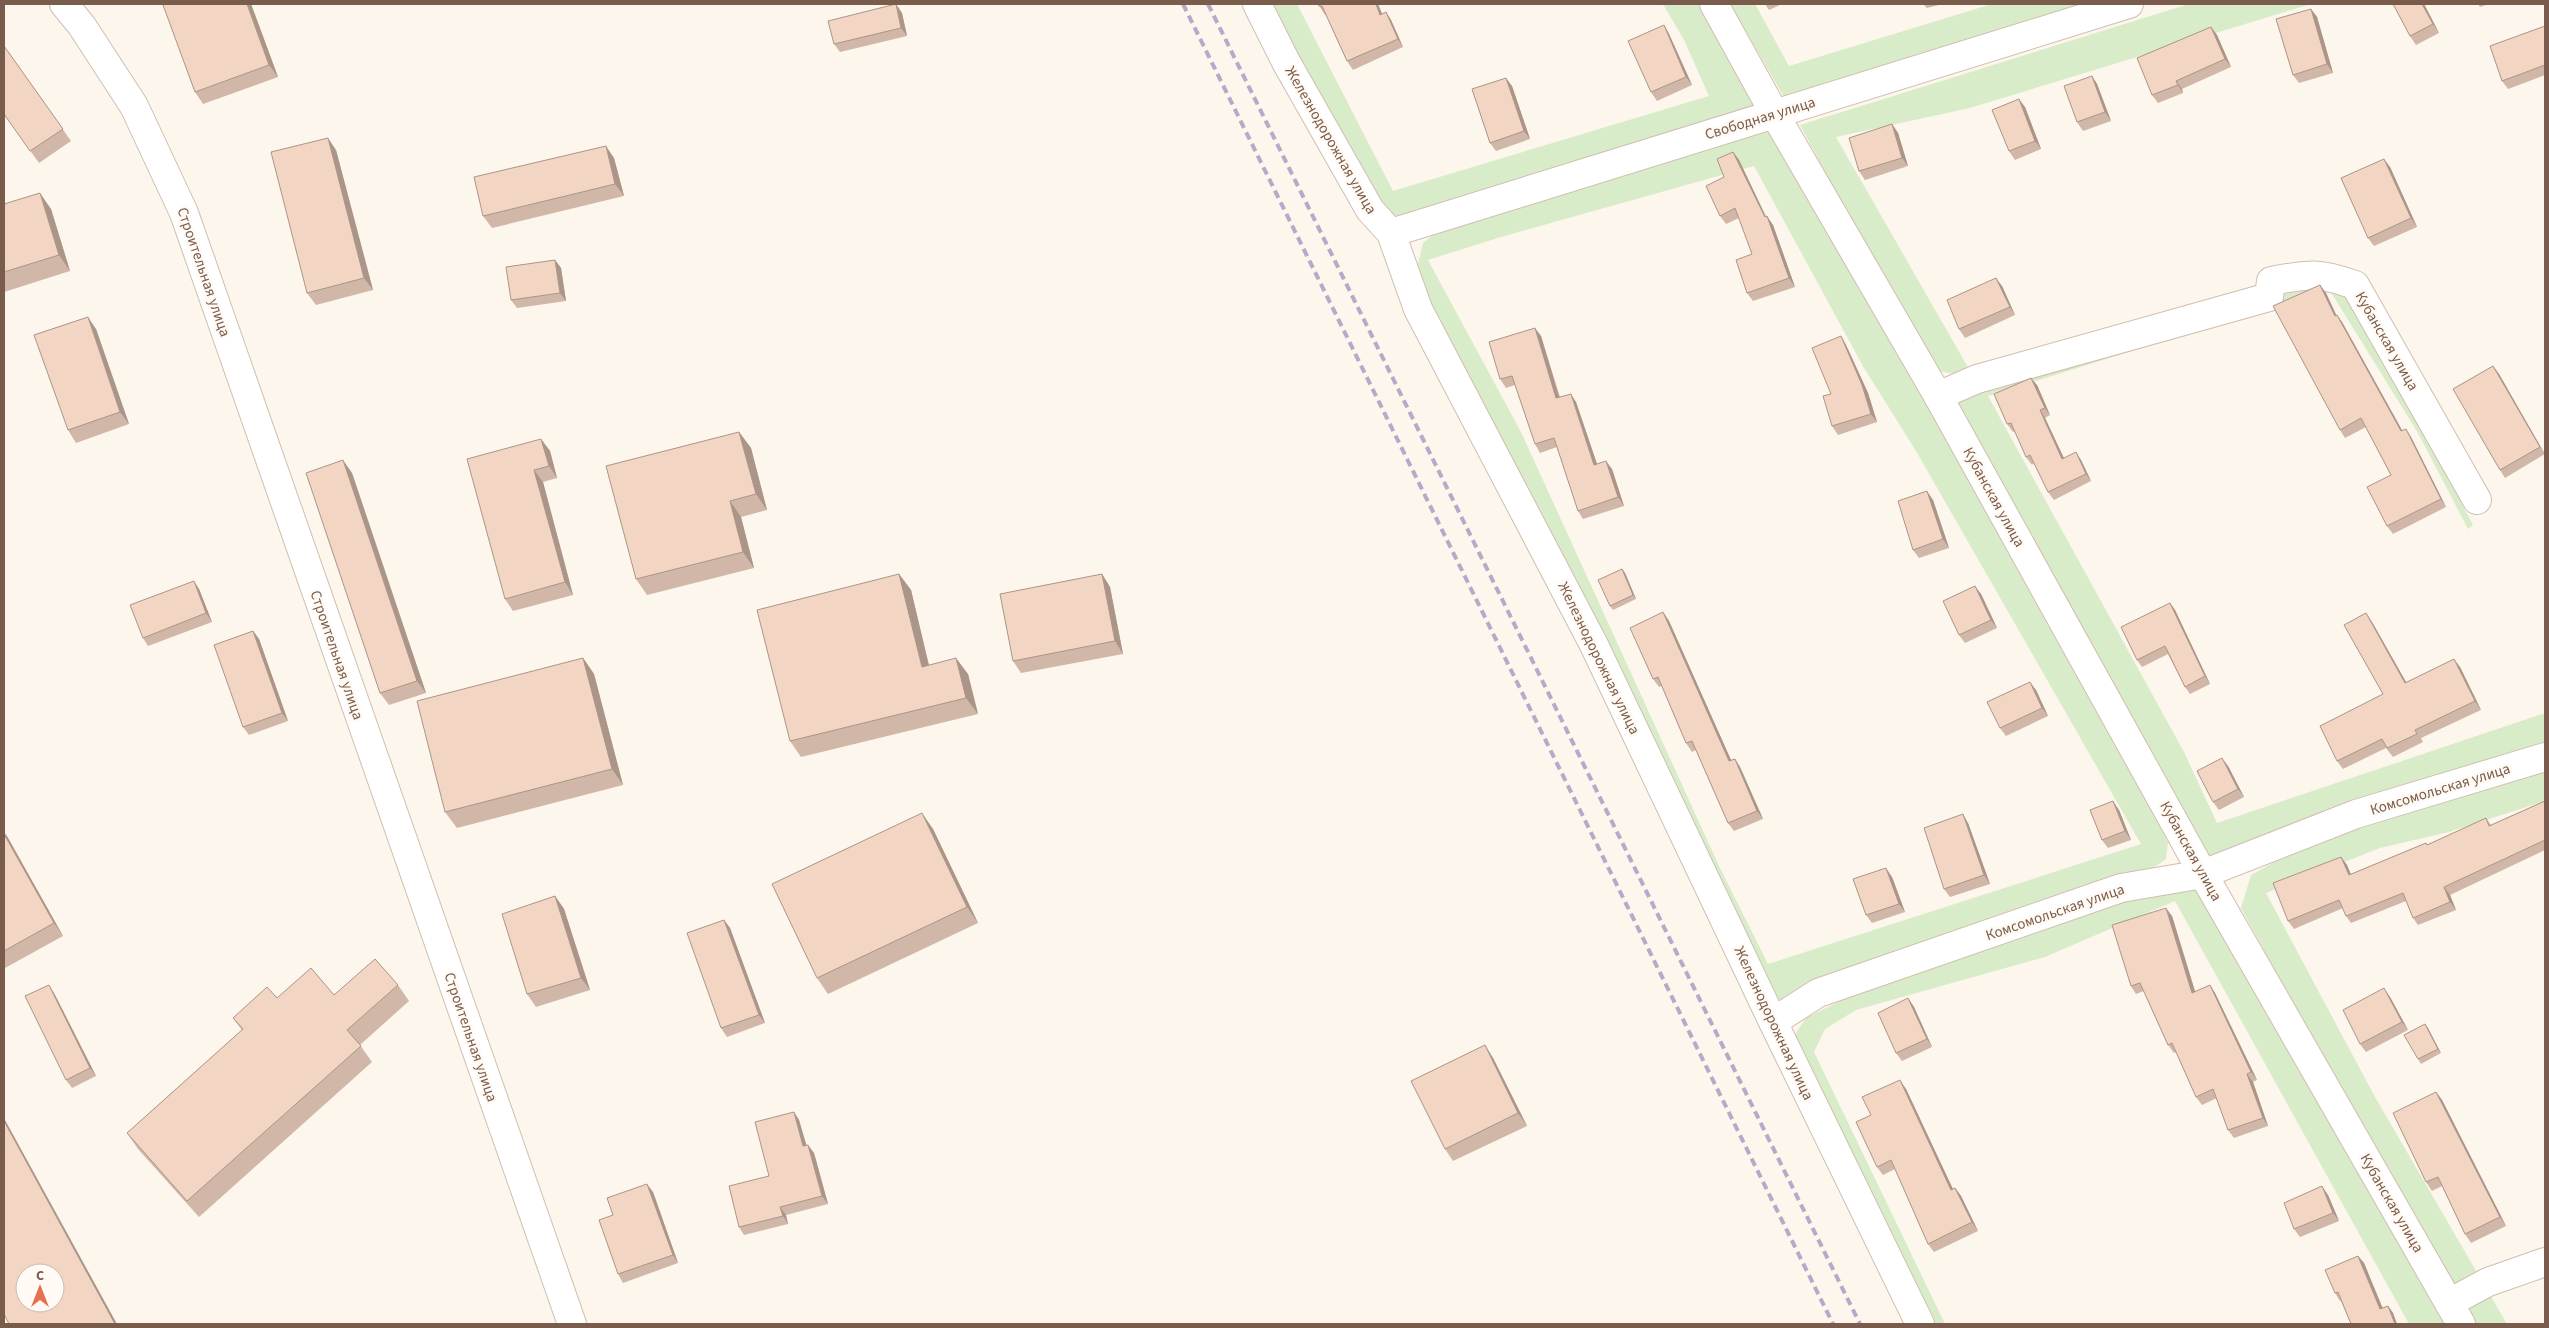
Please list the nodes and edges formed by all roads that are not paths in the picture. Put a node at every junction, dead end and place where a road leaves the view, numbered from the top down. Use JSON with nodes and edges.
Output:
{"nodes":[{"id":1,"x":64,"y":4,"type":"edge"},
{"id":2,"x":1257,"y":4,"type":"edge"},
{"id":3,"x":1714,"y":4,"type":"edge"},
{"id":4,"x":2129,"y":4,"type":"edge"},
{"id":5,"x":1774,"y":114,"type":"junction"},
{"id":6,"x":1391,"y":233,"type":"junction"},
{"id":7,"x":1938,"y":396,"type":"junction"},
{"id":8,"x":2477,"y":500,"type":"dead end"},
{"id":9,"x":2545,"y":757,"type":"edge"},
{"id":10,"x":2203,"y":874,"type":"junction"},
{"id":11,"x":1773,"y":1022,"type":"junction"},
{"id":12,"x":2545,"y":1262,"type":"edge"},
{"id":13,"x":2455,"y":1314,"type":"edge"},
{"id":14,"x":572,"y":1324,"type":"edge"},
{"id":15,"x":1920,"y":1324,"type":"edge"}],
"edges":[{"from":1,"to":14,"type":"street","name":"Строительная улица"},
{"from":2,"to":6,"type":"street","name":"Железнодорожная улица"},
{"from":3,"to":5,"type":"street","name":"Кубанская улица"},
{"from":4,"to":5,"type":"street","name":"Свободная улица"},
{"from":5,"to":6,"type":"street","name":"Свободная улица"},
{"from":5,"to":7,"type":"street","name":"Кубанская улица"},
{"from":6,"to":11,"type":"street","name":"Железнодорожная улица"},
{"from":7,"to":8,"type":"street","name":"Кубанская улица"},
{"from":7,"to":10,"type":"street","name":"Кубанская улица"},
{"from":9,"to":10,"type":"street","name":"Комсомольская улица"},
{"from":10,"to":11,"type":"street","name":"Комсомольская улица"},
{"from":10,"to":13,"type":"street","name":"Кубанская улица"},
{"from":11,"to":15,"type":"street","name":"Железнодорожная улица"},
{"from":12,"to":13,"type":"street","name":"Кубанская улица"}]}
